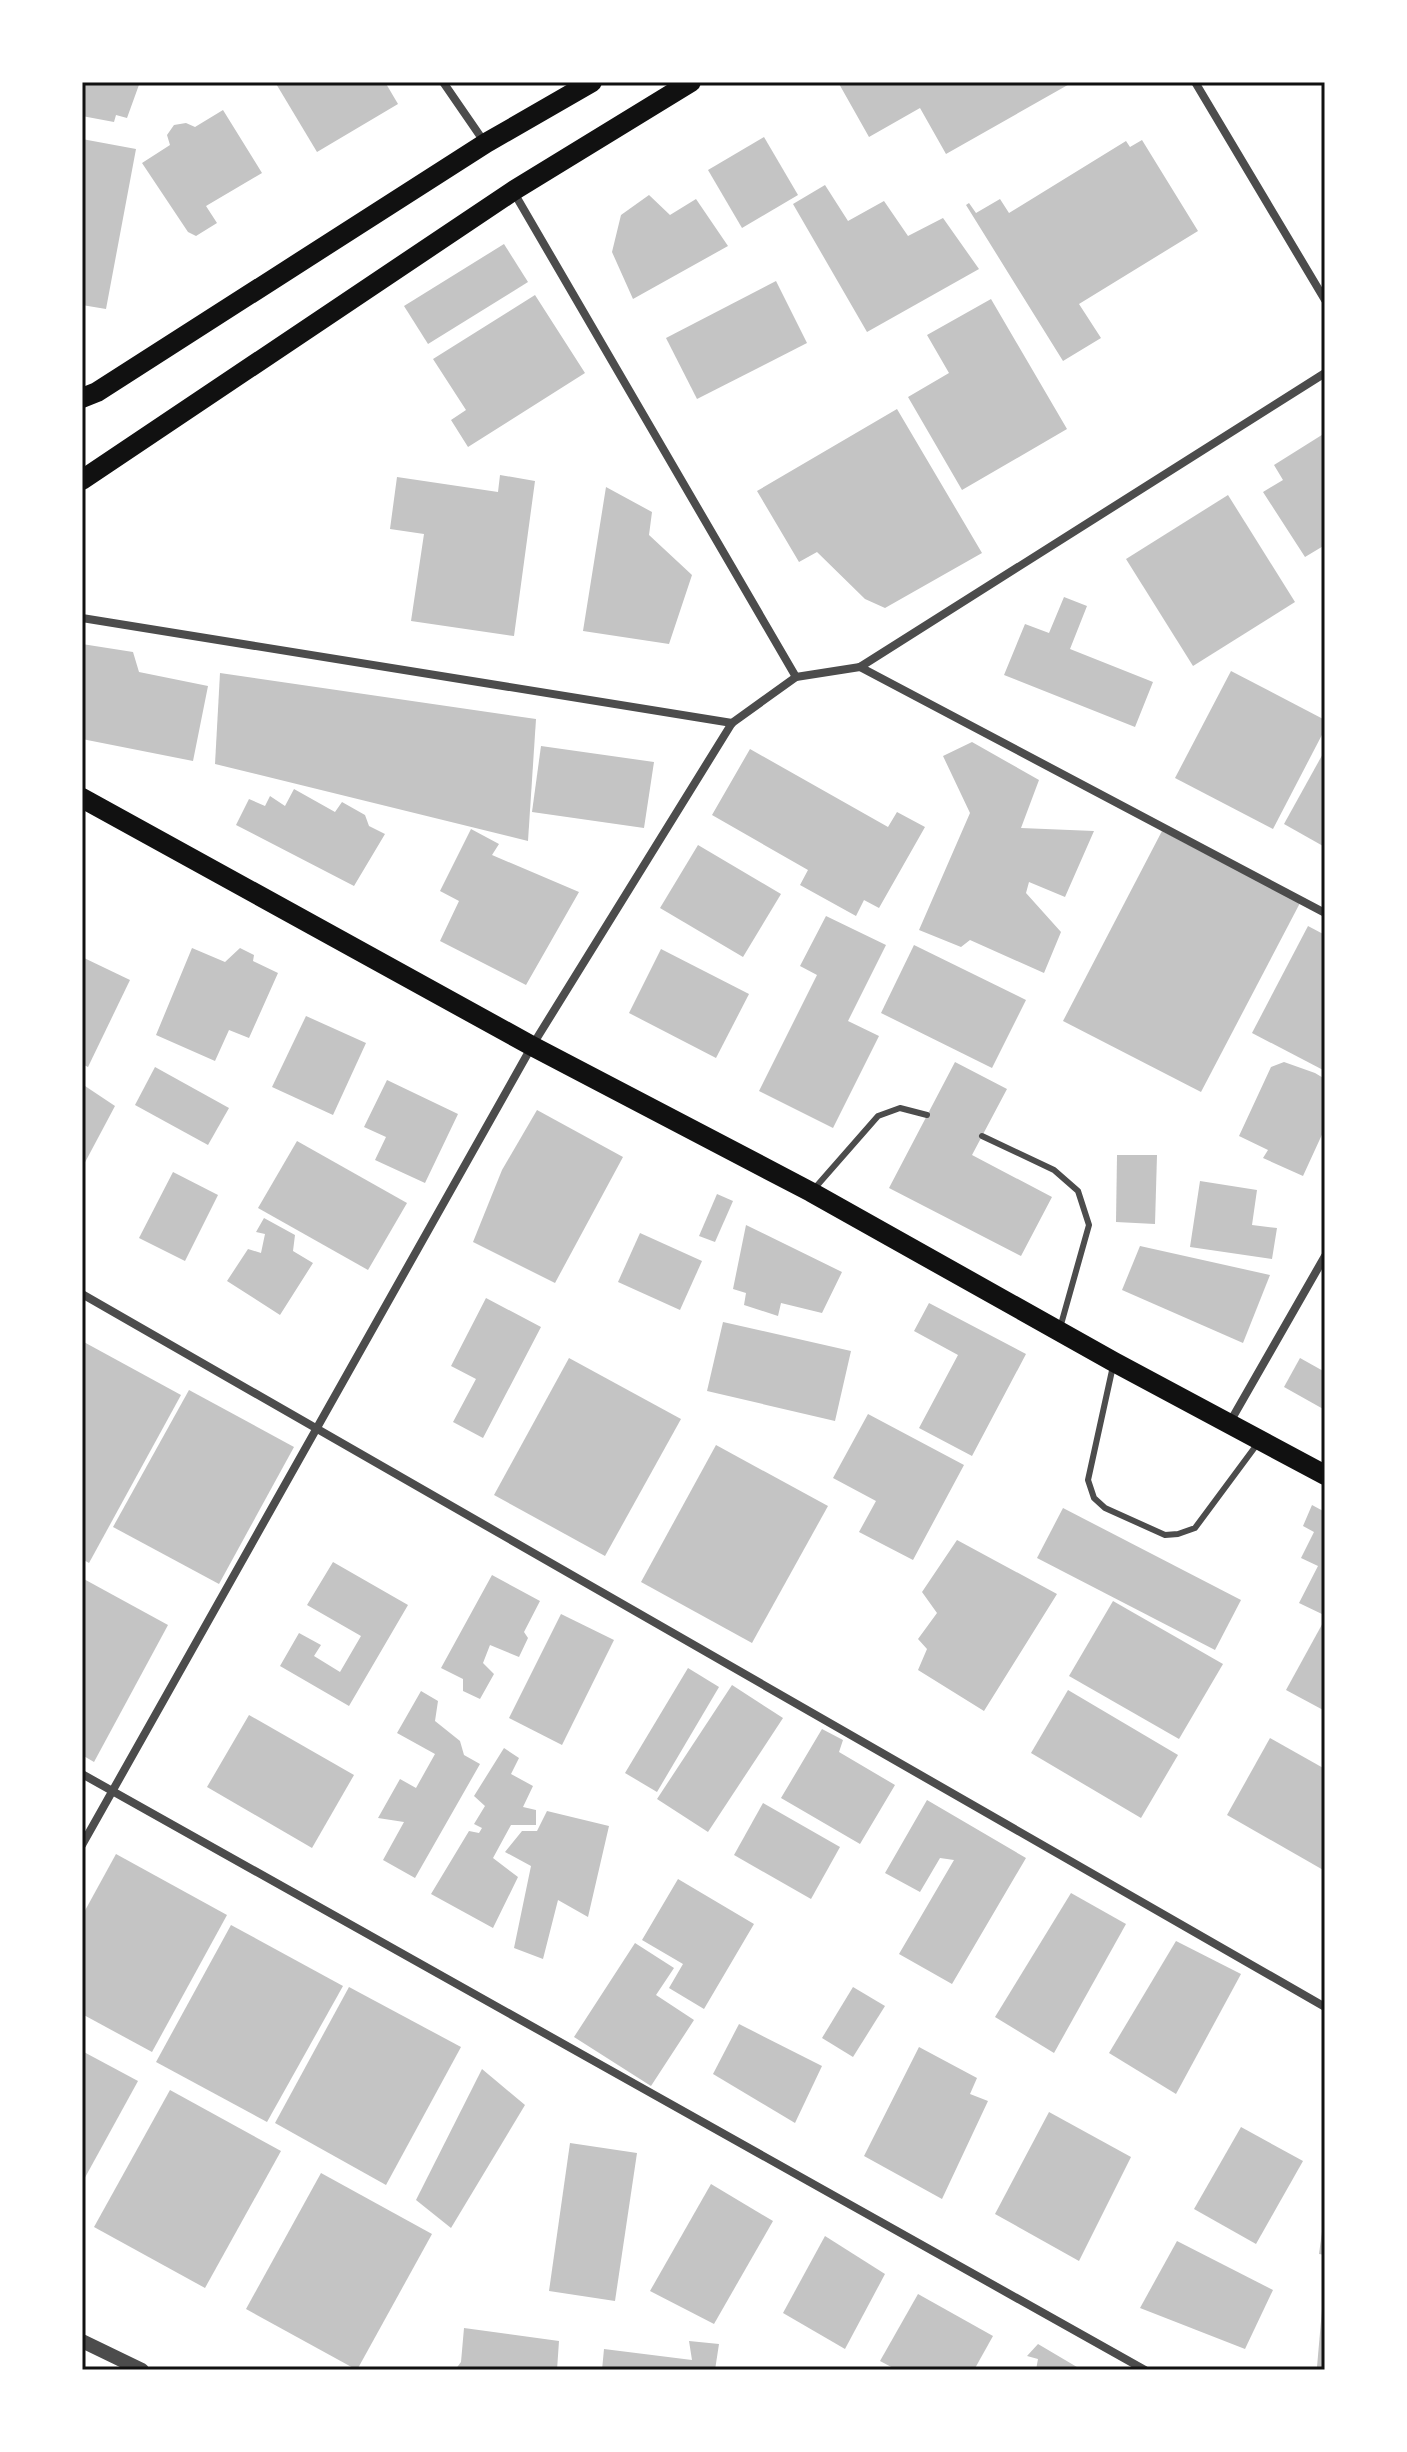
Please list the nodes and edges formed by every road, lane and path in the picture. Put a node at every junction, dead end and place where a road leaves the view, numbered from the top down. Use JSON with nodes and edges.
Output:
{"nodes":[{"id":1,"x":443,"y":82,"type":"edge"},
{"id":2,"x":592,"y":82,"type":"edge"},
{"id":3,"x":691,"y":82,"type":"edge"},
{"id":4,"x":1195,"y":82,"type":"edge"},
{"id":5,"x":486,"y":143,"type":"junction"},
{"id":6,"x":513,"y":191,"type":"junction"},
{"id":7,"x":1325,"y":300,"type":"edge"},
{"id":8,"x":1325,"y":373,"type":"edge"},
{"id":9,"x":82,"y":398,"type":"edge"},
{"id":10,"x":82,"y":480,"type":"edge"},
{"id":11,"x":82,"y":618,"type":"edge"},
{"id":12,"x":860,"y":667,"type":"junction"},
{"id":13,"x":796,"y":677,"type":"junction"},
{"id":14,"x":732,"y":723,"type":"junction"},
{"id":15,"x":82,"y":798,"type":"edge"},
{"id":16,"x":1325,"y":913,"type":"edge"},
{"id":17,"x":532,"y":1046,"type":"junction"},
{"id":18,"x":927,"y":1115,"type":"dead end"},
{"id":19,"x":982,"y":1136,"type":"dead end"},
{"id":20,"x":811,"y":1192,"type":"junction"},
{"id":21,"x":1325,"y":1256,"type":"edge"},
{"id":22,"x":82,"y":1294,"type":"edge"},
{"id":23,"x":1059,"y":1332,"type":"junction"},
{"id":24,"x":1114,"y":1362,"type":"junction"},
{"id":25,"x":1229,"y":1424,"type":"junction"},
{"id":26,"x":318,"y":1428,"type":"junction"},
{"id":27,"x":1260,"y":1440,"type":"junction"},
{"id":28,"x":1325,"y":1475,"type":"edge"},
{"id":29,"x":82,"y":1774,"type":"edge"},
{"id":30,"x":114,"y":1791,"type":"junction"},
{"id":31,"x":82,"y":1845,"type":"edge"},
{"id":32,"x":1325,"y":2007,"type":"edge"},
{"id":33,"x":82,"y":2341,"type":"edge"},
{"id":34,"x":142,"y":2370,"type":"edge"},
{"id":35,"x":1145,"y":2370,"type":"edge"}],
"edges":[{"from":1,"to":5,"type":"street"},
{"from":2,"to":5,"type":"main road"},
{"from":3,"to":6,"type":"main road"},
{"from":4,"to":7,"type":"street"},
{"from":5,"to":9,"type":"main road"},
{"from":6,"to":10,"type":"main road"},
{"from":6,"to":13,"type":"street"},
{"from":8,"to":12,"type":"street"},
{"from":11,"to":14,"type":"street"},
{"from":12,"to":13,"type":"street"},
{"from":12,"to":16,"type":"street"},
{"from":13,"to":14,"type":"street"},
{"from":14,"to":17,"type":"street"},
{"from":15,"to":17,"type":"main road"},
{"from":17,"to":20,"type":"main road"},
{"from":17,"to":26,"type":"street"},
{"from":18,"to":20,"type":"lane"},
{"from":19,"to":23,"type":"lane"},
{"from":20,"to":23,"type":"main road"},
{"from":21,"to":25,"type":"street"},
{"from":22,"to":26,"type":"street"},
{"from":23,"to":24,"type":"main road"},
{"from":24,"to":25,"type":"main road"},
{"from":24,"to":27,"type":"lane"},
{"from":25,"to":27,"type":"main road"},
{"from":26,"to":30,"type":"street"},
{"from":26,"to":32,"type":"street"},
{"from":27,"to":28,"type":"main road"},
{"from":29,"to":30,"type":"street"},
{"from":30,"to":31,"type":"street"},
{"from":30,"to":35,"type":"street"},
{"from":33,"to":34,"type":"street"}]}
